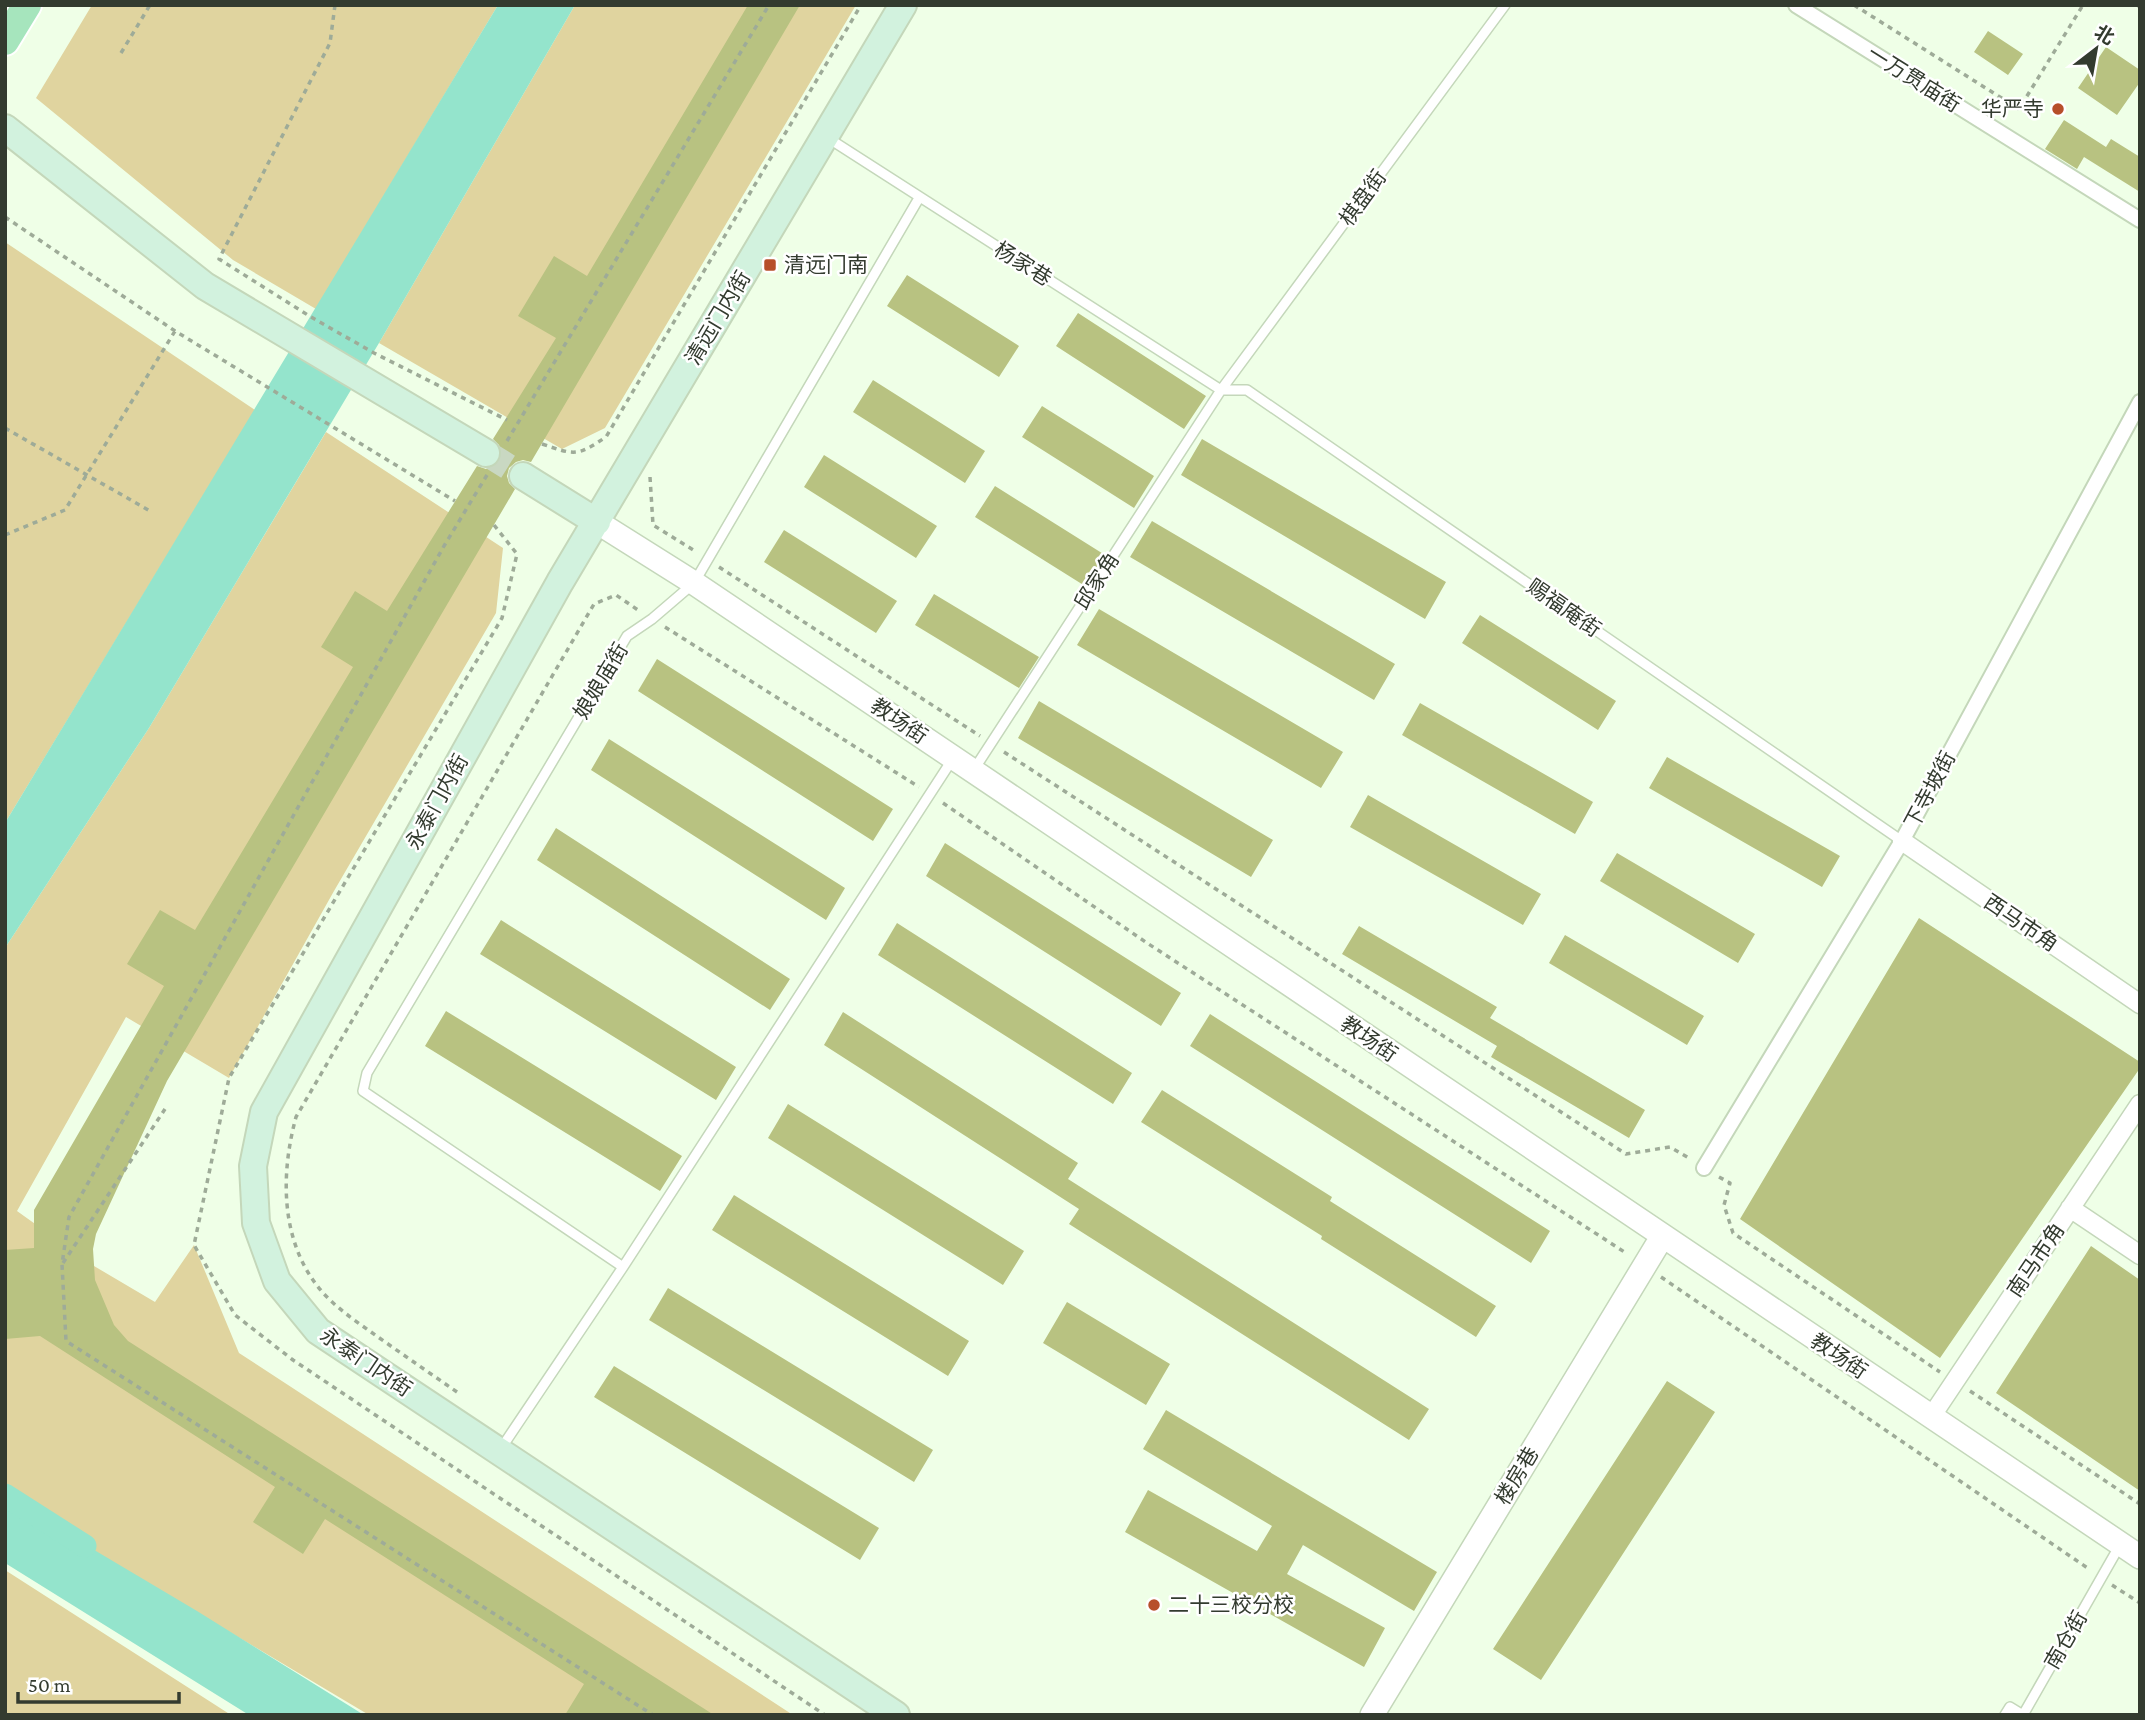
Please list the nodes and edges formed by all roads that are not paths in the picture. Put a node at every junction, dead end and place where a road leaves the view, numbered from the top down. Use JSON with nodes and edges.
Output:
{"nodes":[{"id":1,"x":27,"y":5,"type":"edge"},
{"id":2,"x":903,"y":5,"type":"edge"},
{"id":3,"x":1505,"y":5,"type":"edge"},
{"id":4,"x":1796,"y":5,"type":"edge"},
{"id":5,"x":5,"y":41,"type":"edge"},
{"id":6,"x":5,"y":128,"type":"edge"},
{"id":7,"x":825,"y":136,"type":"junction"},
{"id":8,"x":919,"y":198,"type":"junction"},
{"id":9,"x":2140,"y":220,"type":"edge"},
{"id":10,"x":1222,"y":390,"type":"junction"},
{"id":11,"x":2140,"y":402,"type":"edge"},
{"id":12,"x":486,"y":453,"type":"tunnel mouth"},
{"id":13,"x":523,"y":476,"type":"tunnel mouth"},
{"id":14,"x":597,"y":522,"type":"junction"},
{"id":15,"x":694,"y":583,"type":"junction"},
{"id":16,"x":953,"y":758,"type":"junction"},
{"id":17,"x":973,"y":772,"type":"junction"},
{"id":18,"x":1902,"y":841,"type":"junction"},
{"id":19,"x":2140,"y":1004,"type":"edge"},
{"id":20,"x":2140,"y":1104,"type":"edge"},
{"id":21,"x":1704,"y":1168,"type":"road end"},
{"id":22,"x":2070,"y":1208,"type":"junction"},
{"id":23,"x":1662,"y":1237,"type":"junction"},
{"id":24,"x":2140,"y":1255,"type":"edge"},
{"id":25,"x":622,"y":1267,"type":"junction"},
{"id":26,"x":1931,"y":1417,"type":"junction"},
{"id":27,"x":499,"y":1451,"type":"junction"},
{"id":28,"x":2120,"y":1544,"type":"junction"},
{"id":29,"x":2140,"y":1557,"type":"edge"},
{"id":30,"x":897,"y":1715,"type":"edge"},
{"id":31,"x":1372,"y":1715,"type":"edge"},
{"id":32,"x":2005,"y":1715,"type":"edge"}],
"edges":[{"from":1,"to":5,"type":"main road"},
{"from":2,"to":7,"type":"main road","name":"清远门内街"},
{"from":3,"to":10,"type":"lane","name":"棋盘街"},
{"from":4,"to":9,"type":"street","name":"一万贯庙街"},
{"from":6,"to":12,"type":"main road"},
{"from":7,"to":8,"type":"lane","name":"杨家巷"},
{"from":7,"to":14,"type":"main road","name":"清远门内街"},
{"from":8,"to":10,"type":"lane","name":"杨家巷"},
{"from":8,"to":15,"type":"lane","name":"娘娘庙街"},
{"from":10,"to":17,"type":"lane","name":"邱家角"},
{"from":10,"to":18,"type":"lane","name":"赐福庵街"},
{"from":11,"to":18,"type":"street","name":"下寺坡街"},
{"from":13,"to":14,"type":"main road"},
{"from":14,"to":15,"type":"street","name":"教场街"},
{"from":14,"to":27,"type":"main road","name":"永泰门内街"},
{"from":15,"to":16,"type":"street","name":"教场街"},
{"from":15,"to":25,"type":"lane","name":"娘娘庙街"},
{"from":16,"to":17,"type":"street","name":"教场街"},
{"from":16,"to":25,"type":"lane"},
{"from":17,"to":23,"type":"street","name":"教场街"},
{"from":18,"to":19,"type":"street","name":"西马市角"},
{"from":18,"to":21,"type":"street","name":"下寺坡街"},
{"from":20,"to":22,"type":"street","name":"南马市角"},
{"from":22,"to":24,"type":"street"},
{"from":22,"to":26,"type":"street","name":"南马市角"},
{"from":23,"to":26,"type":"street","name":"教场街"},
{"from":23,"to":31,"type":"street","name":"楼房巷"},
{"from":25,"to":27,"type":"lane"},
{"from":26,"to":28,"type":"street","name":"教场街"},
{"from":27,"to":30,"type":"main road","name":"永泰门内街"},
{"from":28,"to":29,"type":"street","name":"教场街"},
{"from":28,"to":32,"type":"lane","name":"南仓街"}]}
